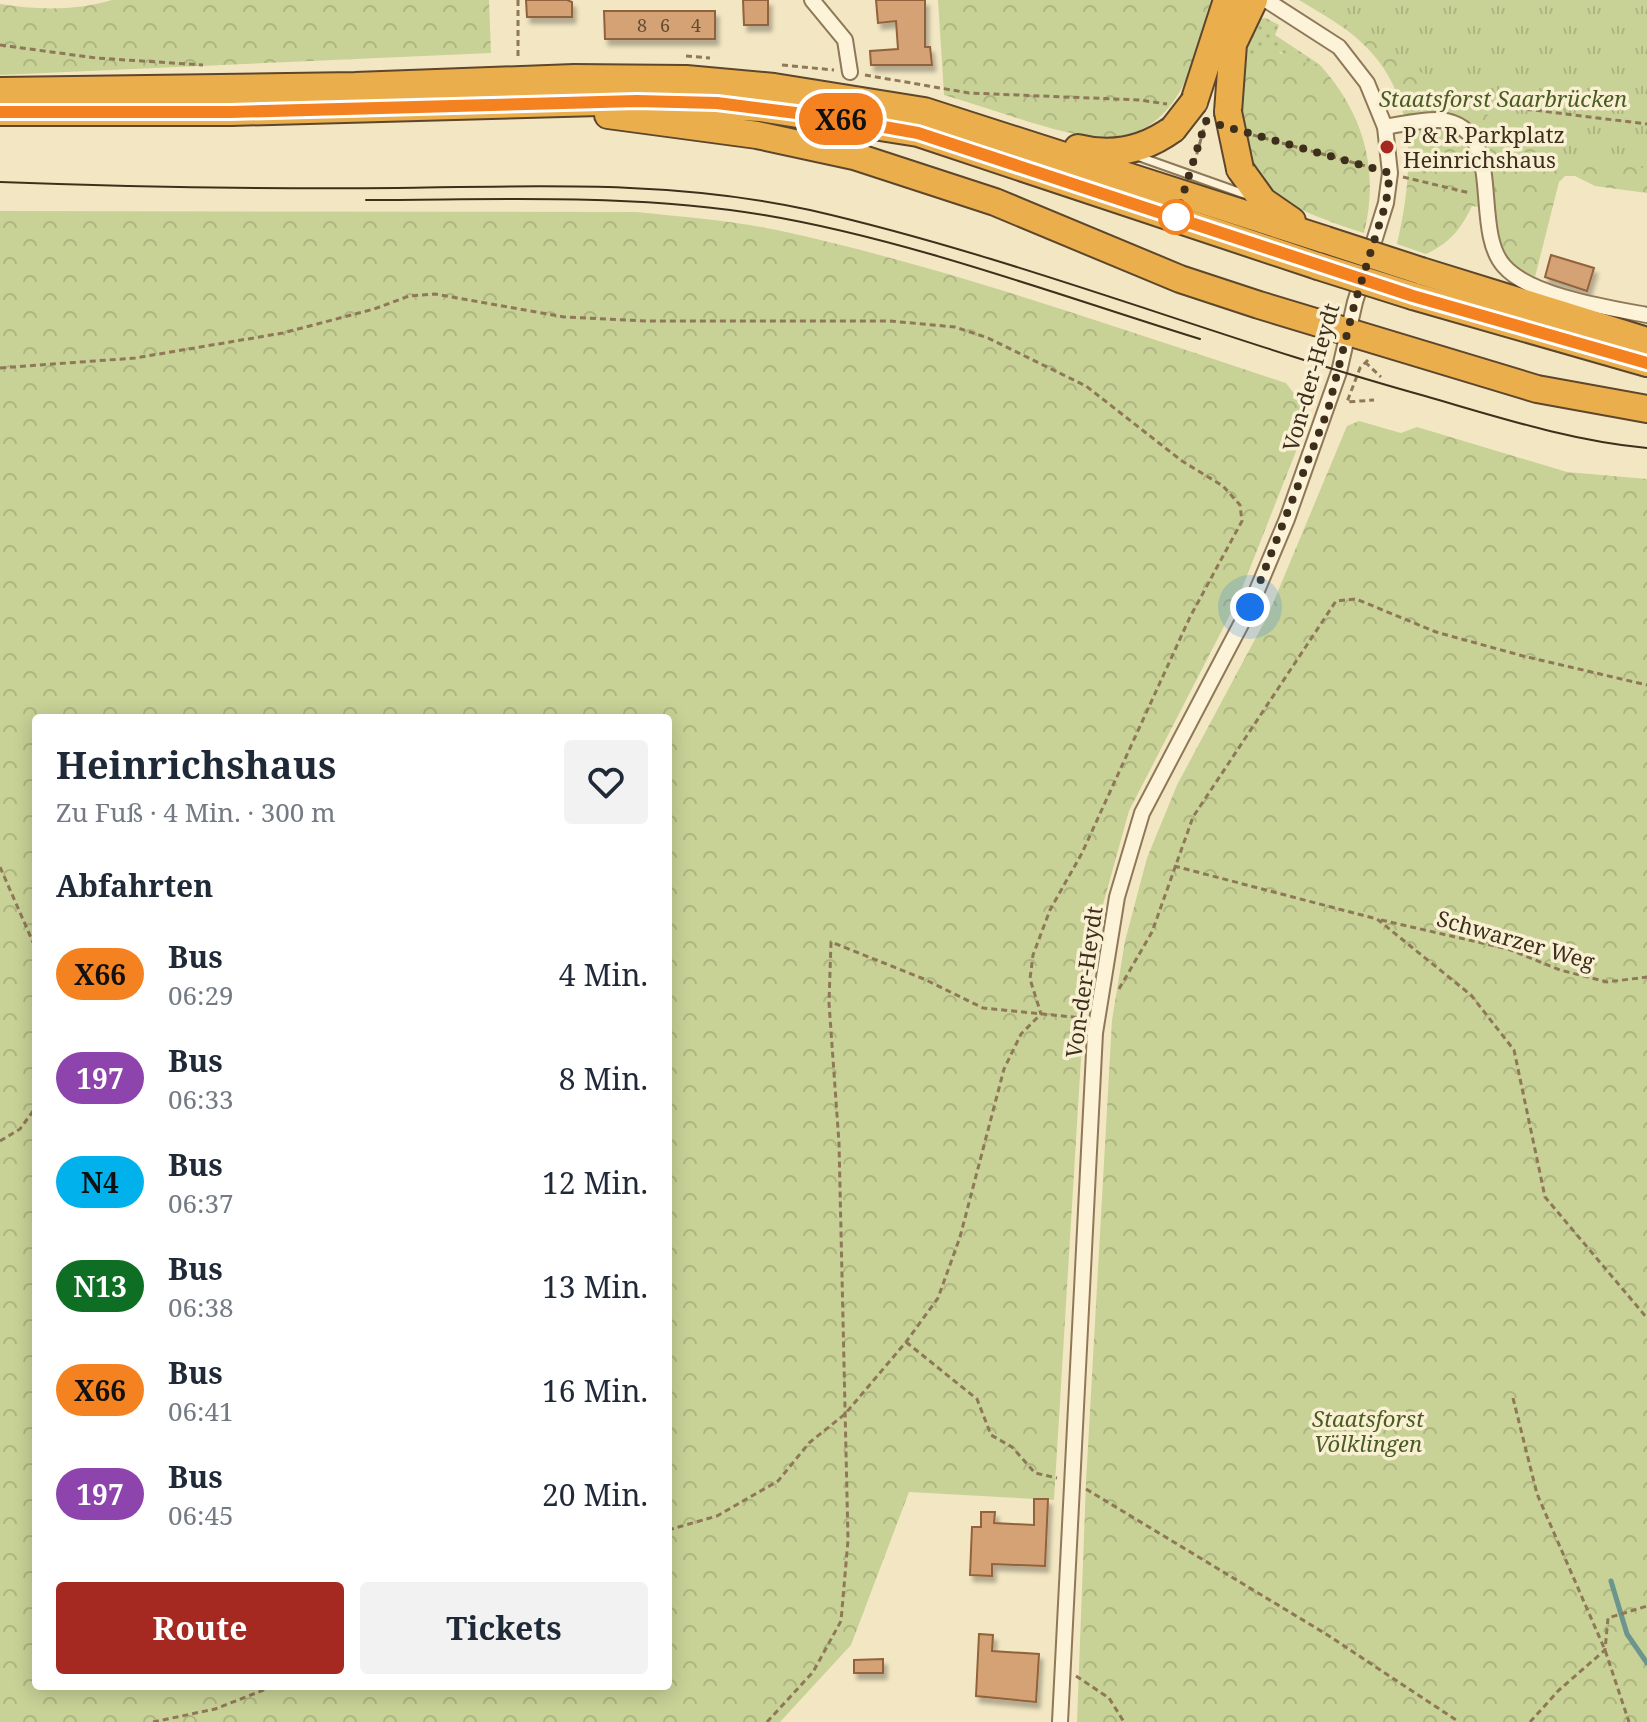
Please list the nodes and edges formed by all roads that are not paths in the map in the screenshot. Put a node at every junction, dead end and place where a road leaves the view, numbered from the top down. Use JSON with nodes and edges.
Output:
{"nodes":[{"id":1,"x":812,"y":0,"type":"edge"},
{"id":2,"x":1227,"y":0,"type":"edge"},
{"id":3,"x":1254,"y":0,"type":"edge"},
{"id":4,"x":1266,"y":0,"type":"edge"},
{"id":5,"x":850,"y":72,"type":"road end"},
{"id":6,"x":0,"y":91,"type":"edge"},
{"id":7,"x":502,"y":104,"type":"junction"},
{"id":8,"x":0,"y":112,"type":"edge"},
{"id":9,"x":1385,"y":127,"type":"junction"},
{"id":10,"x":995,"y":133,"type":"junction"},
{"id":11,"x":1120,"y":152,"type":"junction"},
{"id":12,"x":1263,"y":201,"type":"junction"},
{"id":13,"x":1326,"y":240,"type":"junction"},
{"id":14,"x":1647,"y":315,"type":"edge"},
{"id":15,"x":1347,"y":333,"type":"junction"},
{"id":16,"x":1647,"y":341,"type":"edge"},
{"id":17,"x":1647,"y":363,"type":"edge"},
{"id":18,"x":1647,"y":409,"type":"edge"},
{"id":19,"x":1060,"y":1722,"type":"edge"}],
"edges":[{"from":1,"to":5,"type":"street"},
{"from":2,"to":11,"type":"highway"},
{"from":3,"to":12,"type":"highway","bridge":true},
{"from":4,"to":9,"type":"street","name":"Von-der-Heydt"},
{"from":6,"to":10,"type":"highway"},
{"from":7,"to":8,"type":"highway"},
{"from":7,"to":15,"type":"highway"},
{"from":7,"to":17,"type":"highway","bridge":true},
{"from":9,"to":14,"type":"street"},
{"from":9,"to":15,"type":"street","name":"Von-der-Heydt"},
{"from":10,"to":11,"type":"highway"},
{"from":10,"to":13,"type":"highway"},
{"from":11,"to":12,"type":"lane"},
{"from":12,"to":13,"type":"highway"},
{"from":13,"to":16,"type":"highway","bridge":true},
{"from":15,"to":18,"type":"highway"},
{"from":15,"to":19,"type":"street","name":"Von-der-Heydt"}]}
